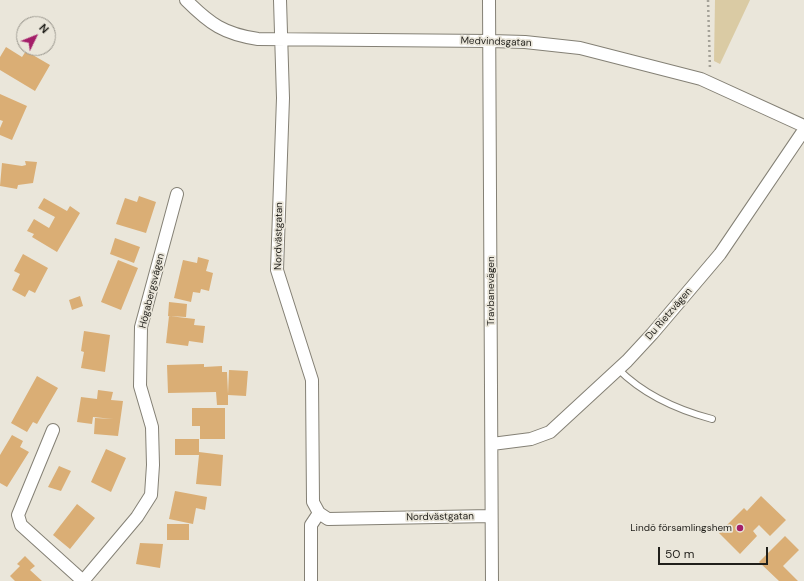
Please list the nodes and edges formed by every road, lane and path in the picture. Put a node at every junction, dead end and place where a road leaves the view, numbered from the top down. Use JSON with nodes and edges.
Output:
{"nodes":[{"id":1,"x":186,"y":0,"type":"edge"},
{"id":2,"x":280,"y":0,"type":"edge"},
{"id":3,"x":489,"y":0,"type":"edge"},
{"id":4,"x":708,"y":0,"type":"edge"},
{"id":5,"x":282,"y":40,"type":"junction"},
{"id":6,"x":490,"y":41,"type":"junction"},
{"id":7,"x":710,"y":82,"type":"junction"},
{"id":8,"x":804,"y":126,"type":"edge"},
{"id":9,"x":804,"y":130,"type":"edge"},
{"id":10,"x":177,"y":194,"type":"dead end"},
{"id":11,"x":618,"y":369,"type":"junction"},
{"id":12,"x":712,"y":419,"type":"dead end"},
{"id":13,"x":53,"y":430,"type":"dead end"},
{"id":14,"x":492,"y":444,"type":"junction"},
{"id":15,"x":319,"y":513,"type":"junction"},
{"id":16,"x":490,"y":516,"type":"junction"},
{"id":17,"x":83,"y":581,"type":"edge"},
{"id":18,"x":311,"y":581,"type":"edge"},
{"id":19,"x":492,"y":581,"type":"edge"}],
"edges":[{"from":1,"to":5,"type":"street","name":"Medvindsgatan"},
{"from":2,"to":5,"type":"street","name":"Nordvästgatan"},
{"from":3,"to":6,"type":"street","name":"Travbanevägen"},
{"from":4,"to":7,"type":"path"},
{"from":5,"to":6,"type":"street","name":"Medvindsgatan"},
{"from":5,"to":15,"type":"street","name":"Nordvästgatan"},
{"from":6,"to":7,"type":"street","name":"Medvindsgatan"},
{"from":6,"to":14,"type":"street","name":"Travbanevägen"},
{"from":7,"to":8,"type":"street","name":"Medvindsgatan"},
{"from":9,"to":11,"type":"street","name":"Du Rietzvägen"},
{"from":10,"to":17,"type":"street","name":"Högabergsvägen"},
{"from":11,"to":12,"type":"lane"},
{"from":11,"to":14,"type":"street","name":"Du Rietzvägen"},
{"from":13,"to":17,"type":"street","name":"Högabergsvägen"},
{"from":14,"to":16,"type":"street","name":"Travbanevägen"},
{"from":15,"to":16,"type":"street","name":"Nordvästgatan"},
{"from":15,"to":18,"type":"street"},
{"from":16,"to":19,"type":"street","name":"Travbanevägen"}]}
